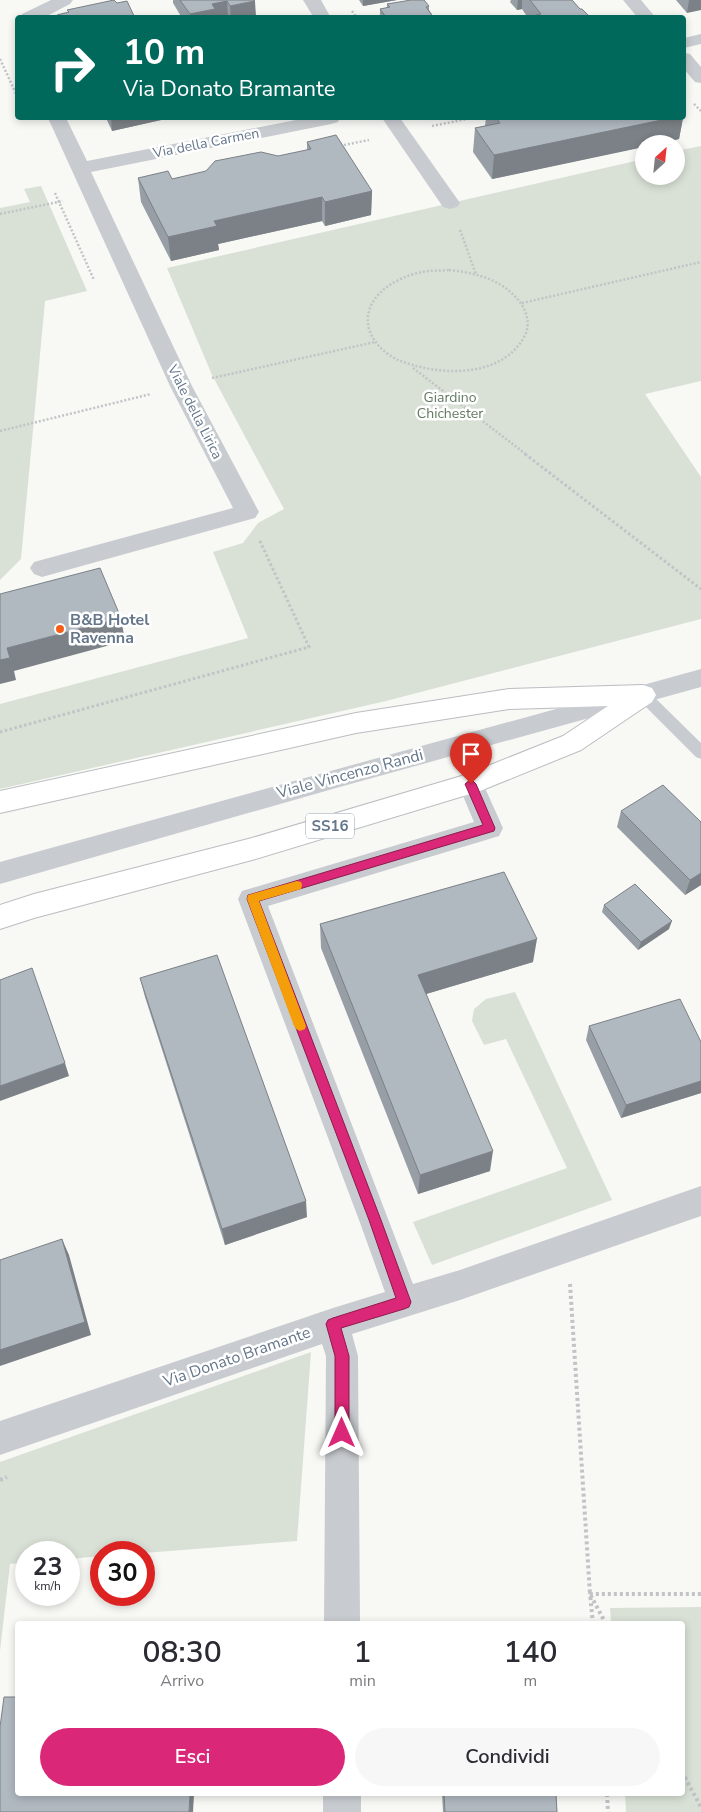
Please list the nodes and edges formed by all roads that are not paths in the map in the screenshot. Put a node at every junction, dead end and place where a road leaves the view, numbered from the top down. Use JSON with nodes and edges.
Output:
{"nodes":[{"id":1,"x":64,"y":0,"type":"edge"},
{"id":2,"x":312,"y":0,"type":"edge"},
{"id":3,"x":632,"y":0,"type":"edge"},
{"id":4,"x":34,"y":15,"type":"edge"},
{"id":5,"x":321,"y":15,"type":"edge"},
{"id":6,"x":645,"y":15,"type":"edge"},
{"id":7,"x":701,"y":39,"type":"edge"},
{"id":8,"x":686,"y":43,"type":"edge"},
{"id":9,"x":686,"y":60,"type":"edge"},
{"id":10,"x":701,"y":78,"type":"edge"},
{"id":11,"x":58,"y":120,"type":"edge"},
{"id":12,"x":321,"y":120,"type":"edge"},
{"id":13,"x":392,"y":120,"type":"edge"},
{"id":14,"x":81,"y":168,"type":"junction"},
{"id":15,"x":450,"y":203,"type":"road end"},
{"id":16,"x":42,"y":568,"type":"dead end"},
{"id":17,"x":701,"y":678,"type":"edge"},
{"id":18,"x":643,"y":695,"type":"junction"},
{"id":19,"x":701,"y":753,"type":"edge"},
{"id":20,"x":471,"y":784,"type":"junction"},
{"id":21,"x":0,"y":802,"type":"edge"},
{"id":22,"x":0,"y":873,"type":"edge"},
{"id":23,"x":0,"y":917,"type":"edge"},
{"id":24,"x":701,"y":1201,"type":"edge"},
{"id":25,"x":404,"y":1302,"type":"junction"},
{"id":26,"x":333,"y":1324,"type":"junction"},
{"id":27,"x":0,"y":1438,"type":"edge"},
{"id":28,"x":342,"y":1621,"type":"edge"},
{"id":29,"x":342,"y":1796,"type":"edge"},
{"id":30,"x":342,"y":1812,"type":"edge"}],
"edges":[{"from":1,"to":4,"type":"street"},
{"from":2,"to":5,"type":"street"},
{"from":3,"to":6,"type":"street"},
{"from":7,"to":8,"type":"street"},
{"from":9,"to":10,"type":"street"},
{"from":11,"to":14,"type":"street","name":"Viale della Lirica"},
{"from":12,"to":14,"type":"street","name":"Via della Carmen"},
{"from":13,"to":15,"type":"street"},
{"from":14,"to":16,"type":"street","name":"Viale della Lirica"},
{"from":17,"to":18,"type":"street","name":"Viale Vincenzo Randi"},
{"from":18,"to":19,"type":"lane"},
{"from":18,"to":20,"type":"highway","number":"SS16"},
{"from":18,"to":21,"type":"highway"},
{"from":18,"to":22,"type":"street","name":"Viale Vincenzo Randi"},
{"from":20,"to":23,"type":"highway","number":"SS16"},
{"from":20,"to":25,"type":"street"},
{"from":24,"to":25,"type":"street","name":"Via Donato Bramante"},
{"from":25,"to":26,"type":"street","name":"Via Donato Bramante"},
{"from":26,"to":27,"type":"street","name":"Via Donato Bramante"},
{"from":26,"to":28,"type":"street"},
{"from":29,"to":30,"type":"street"}]}
